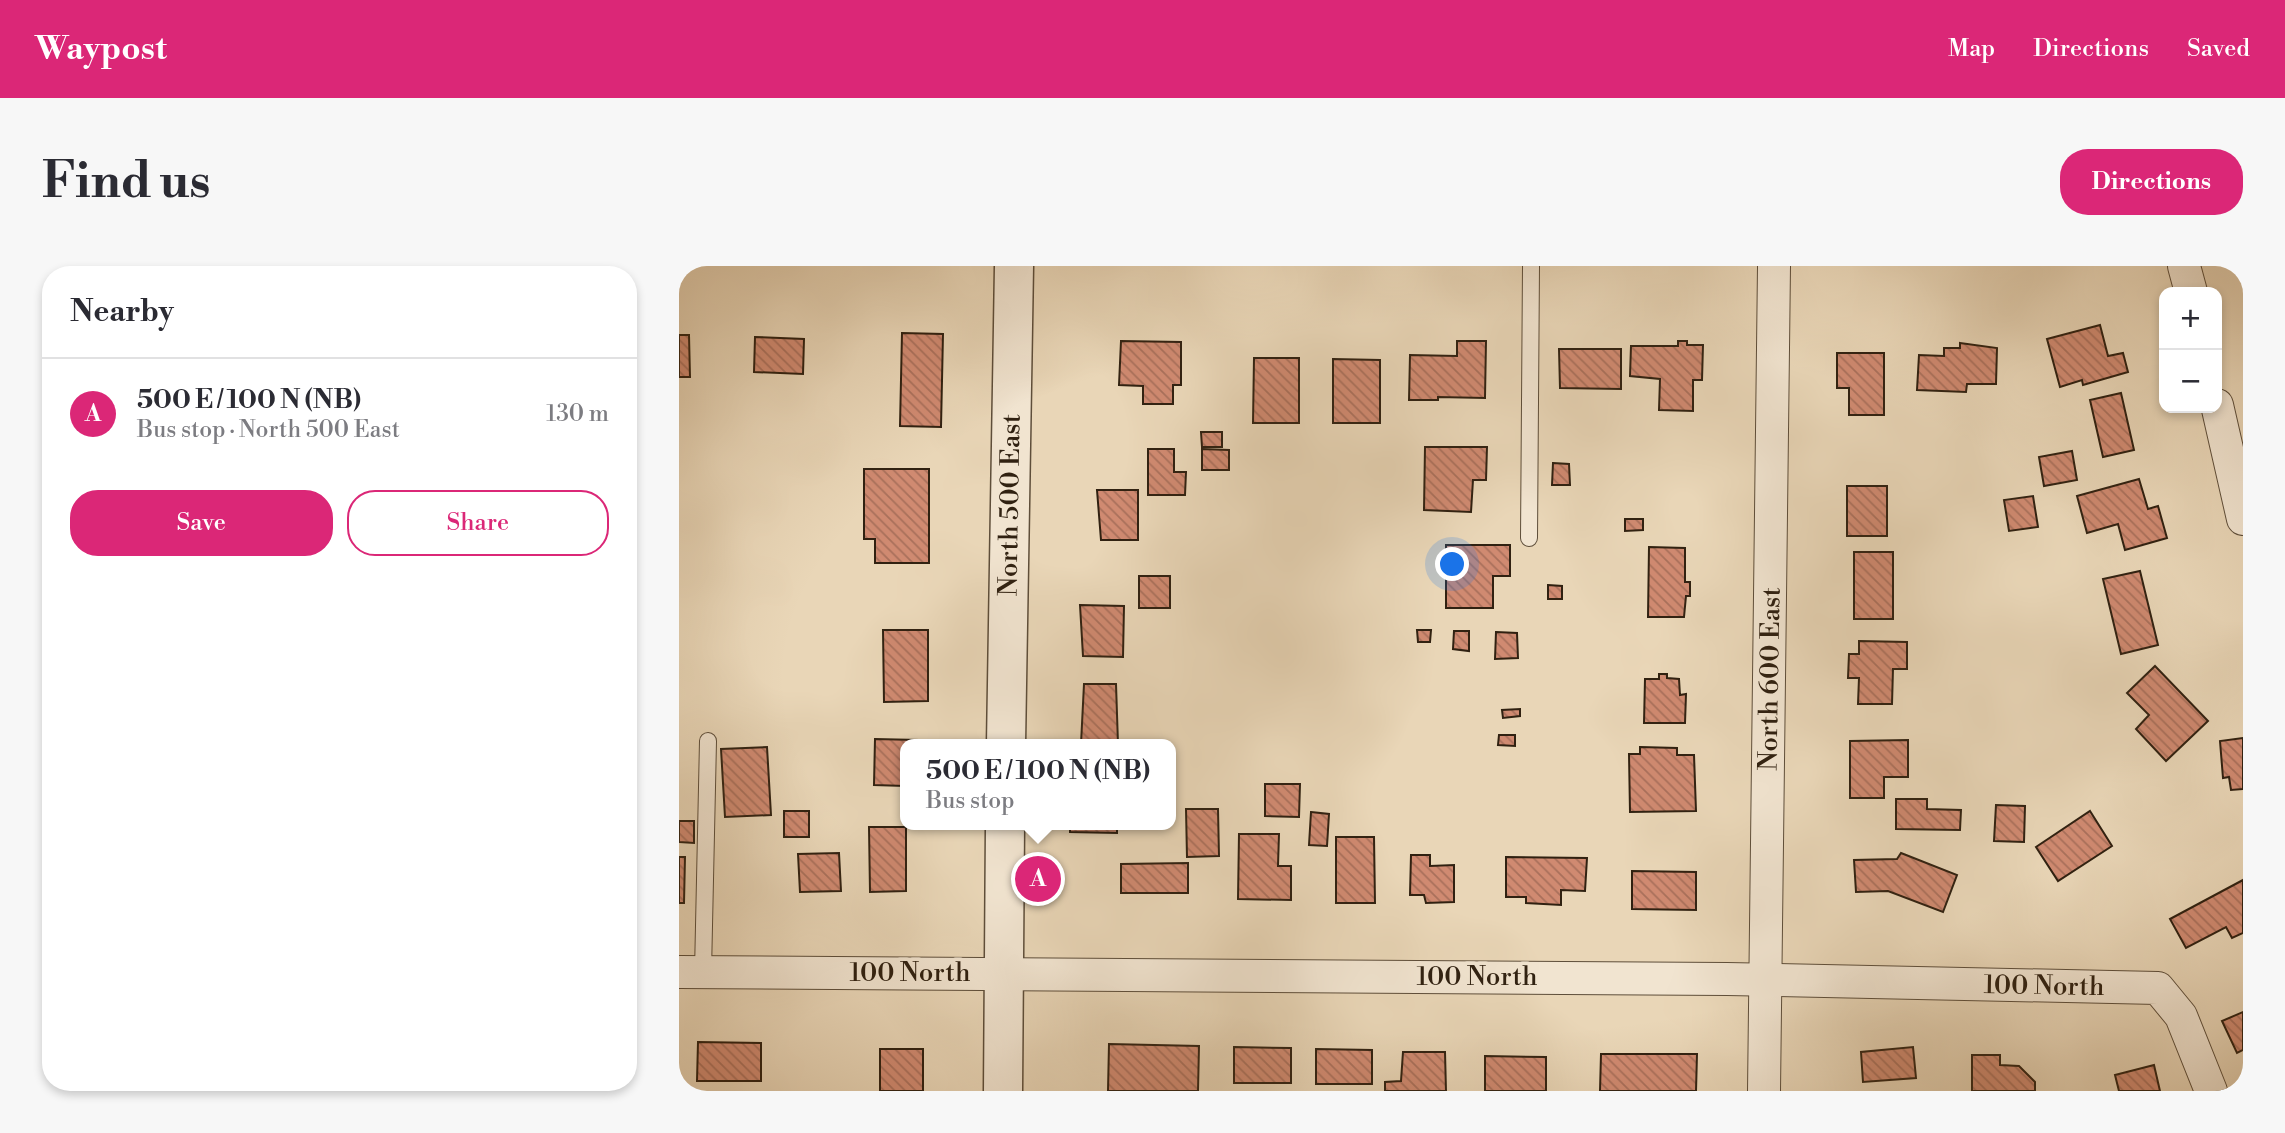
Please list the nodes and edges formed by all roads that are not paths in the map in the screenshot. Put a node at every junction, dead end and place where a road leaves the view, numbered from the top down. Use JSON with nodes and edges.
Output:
{"nodes":[{"id":1,"x":1014,"y":266,"type":"edge"},
{"id":2,"x":1531,"y":266,"type":"edge"},
{"id":3,"x":1775,"y":266,"type":"edge"},
{"id":4,"x":2184,"y":266,"type":"edge"},
{"id":5,"x":2189,"y":287,"type":"edge"},
{"id":6,"x":2219,"y":413,"type":"edge"},
{"id":7,"x":2243,"y":519,"type":"edge"},
{"id":8,"x":1529,"y":538,"type":"dead end"},
{"id":9,"x":1006,"y":739,"type":"edge"},
{"id":10,"x":708,"y":741,"type":"dead end"},
{"id":11,"x":1005,"y":830,"type":"edge"},
{"id":12,"x":691,"y":972,"type":"edge"},
{"id":13,"x":1002,"y":973,"type":"junction"},
{"id":14,"x":1765,"y":980,"type":"junction"},
{"id":15,"x":1003,"y":1091,"type":"edge"},
{"id":16,"x":1764,"y":1091,"type":"edge"},
{"id":17,"x":2211,"y":1091,"type":"edge"}],
"edges":[{"from":1,"to":9,"type":"street","name":"North 500 East"},
{"from":2,"to":8,"type":"lane"},
{"from":3,"to":14,"type":"street","name":"North 600 East"},
{"from":4,"to":5,"type":"street"},
{"from":6,"to":7,"type":"street"},
{"from":10,"to":12,"type":"lane"},
{"from":11,"to":13,"type":"street"},
{"from":12,"to":13,"type":"street","name":"100 North"},
{"from":13,"to":14,"type":"street","name":"100 North"},
{"from":13,"to":15,"type":"street"},
{"from":14,"to":16,"type":"street","name":"North 600 East"},
{"from":14,"to":17,"type":"street","name":"100 North"}]}
